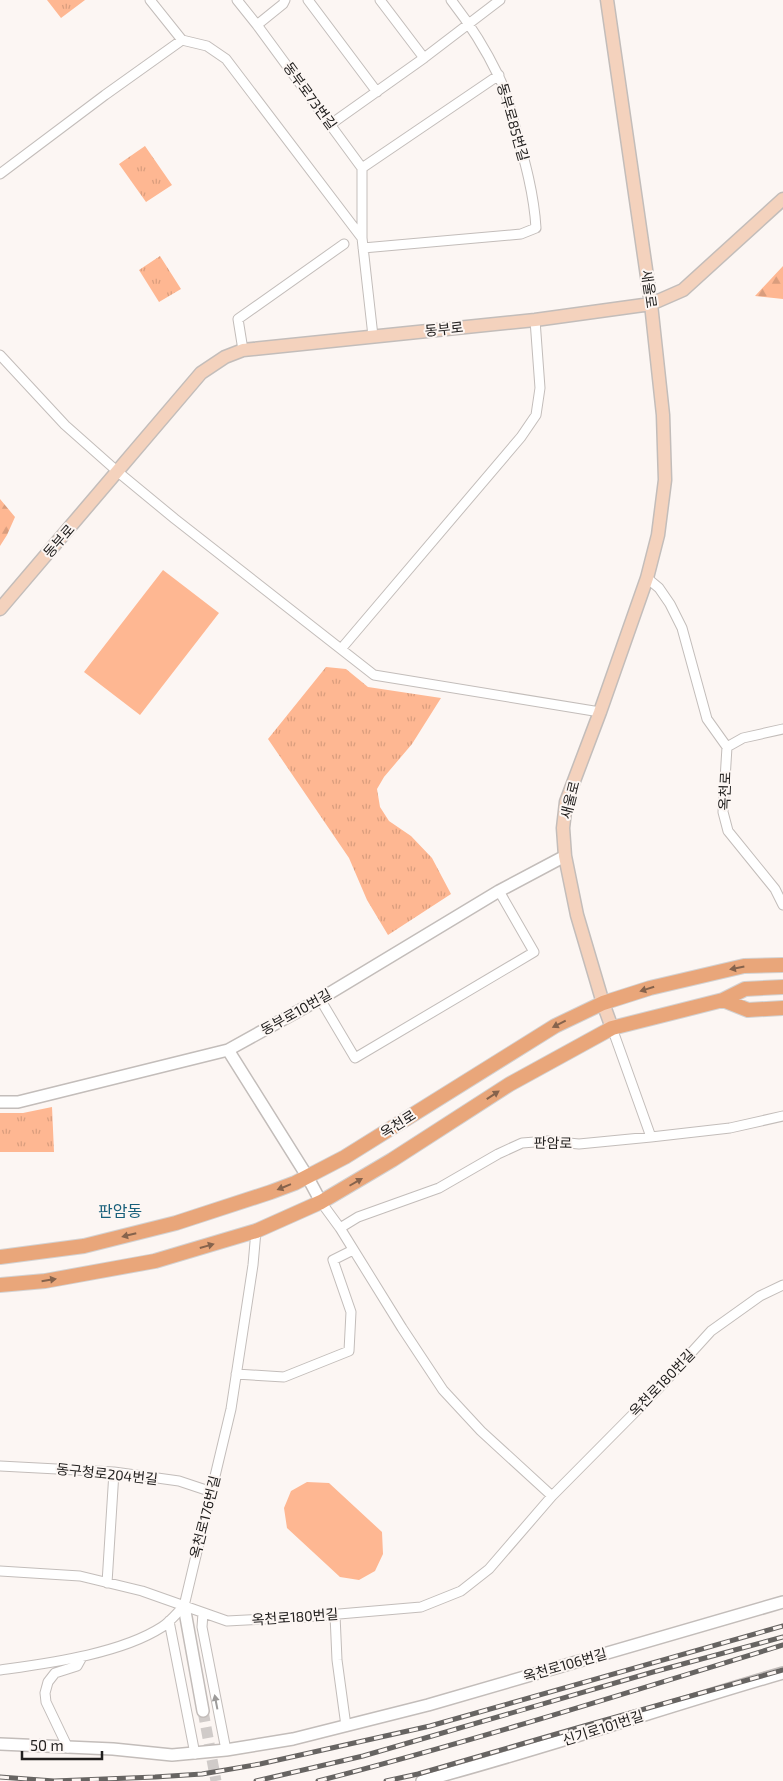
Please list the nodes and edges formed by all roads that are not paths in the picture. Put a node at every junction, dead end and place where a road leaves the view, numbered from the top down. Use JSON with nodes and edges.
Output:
{"nodes":[{"id":1,"x":150,"y":0,"type":"edge"},
{"id":2,"x":237,"y":0,"type":"edge"},
{"id":3,"x":285,"y":0,"type":"edge"},
{"id":4,"x":308,"y":0,"type":"edge"},
{"id":5,"x":380,"y":0,"type":"edge"},
{"id":6,"x":451,"y":0,"type":"edge"},
{"id":7,"x":500,"y":0,"type":"edge"},
{"id":8,"x":607,"y":0,"type":"edge"},
{"id":9,"x":469,"y":24,"type":"junction"},
{"id":10,"x":257,"y":25,"type":"junction"},
{"id":11,"x":182,"y":40,"type":"junction"},
{"id":12,"x":424,"y":58,"type":"junction"},
{"id":13,"x":499,"y":75,"type":"junction"},
{"id":14,"x":377,"y":92,"type":"junction"},
{"id":15,"x":331,"y":124,"type":"junction"},
{"id":16,"x":362,"y":168,"type":"junction"},
{"id":17,"x":0,"y":174,"type":"edge"},
{"id":18,"x":783,"y":198,"type":"edge"},
{"id":19,"x":362,"y":238,"type":"junction"},
{"id":20,"x":344,"y":244,"type":"dead end"},
{"id":21,"x":363,"y":248,"type":"junction"},
{"id":22,"x":651,"y":304,"type":"junction"},
{"id":23,"x":535,"y":320,"type":"junction"},
{"id":24,"x":373,"y":336,"type":"junction"},
{"id":25,"x":243,"y":350,"type":"junction"},
{"id":26,"x":0,"y":355,"type":"edge"},
{"id":27,"x":118,"y":472,"type":"junction"},
{"id":28,"x":647,"y":578,"type":"junction"},
{"id":29,"x":0,"y":609,"type":"edge"},
{"id":30,"x":341,"y":649,"type":"junction"},
{"id":31,"x":600,"y":712,"type":"junction"},
{"id":32,"x":783,"y":729,"type":"edge"},
{"id":33,"x":727,"y":747,"type":"junction"},
{"id":34,"x":565,"y":856,"type":"junction"},
{"id":35,"x":499,"y":891,"type":"junction"},
{"id":36,"x":783,"y":905,"type":"edge"},
{"id":37,"x":783,"y":966,"type":"edge"},
{"id":38,"x":783,"y":987,"type":"edge"},
{"id":39,"x":320,"y":999,"type":"junction"},
{"id":40,"x":723,"y":1000,"type":"junction"},
{"id":41,"x":783,"y":1000,"type":"edge"},
{"id":42,"x":603,"y":1003,"type":"junction"},
{"id":43,"x":783,"y":1008,"type":"edge"},
{"id":44,"x":612,"y":1028,"type":"junction"},
{"id":45,"x":228,"y":1050,"type":"junction"},
{"id":46,"x":0,"y":1102,"type":"edge"},
{"id":47,"x":783,"y":1116,"type":"edge"},
{"id":48,"x":651,"y":1137,"type":"junction"},
{"id":49,"x":307,"y":1176,"type":"junction"},
{"id":50,"x":321,"y":1202,"type":"junction"},
{"id":51,"x":340,"y":1228,"type":"junction"},
{"id":52,"x":256,"y":1231,"type":"junction"},
{"id":53,"x":353,"y":1250,"type":"junction"},
{"id":54,"x":0,"y":1257,"type":"edge"},
{"id":55,"x":0,"y":1285,"type":"edge"},
{"id":56,"x":783,"y":1285,"type":"edge"},
{"id":57,"x":236,"y":1374,"type":"junction"},
{"id":58,"x":0,"y":1466,"type":"edge"},
{"id":59,"x":114,"y":1472,"type":"junction"},
{"id":60,"x":212,"y":1492,"type":"junction"},
{"id":61,"x":552,"y":1496,"type":"junction"},
{"id":62,"x":0,"y":1571,"type":"edge"},
{"id":63,"x":107,"y":1583,"type":"junction"},
{"id":64,"x":783,"y":1602,"type":"edge"},
{"id":65,"x":184,"y":1606,"type":"junction"},
{"id":66,"x":203,"y":1613,"type":"junction"},
{"id":67,"x":335,"y":1615,"type":"junction"},
{"id":68,"x":169,"y":1621,"type":"junction"},
{"id":69,"x":82,"y":1657,"type":"junction"},
{"id":70,"x":0,"y":1670,"type":"edge"},
{"id":71,"x":783,"y":1673,"type":"edge"},
{"id":72,"x":203,"y":1711,"type":"tunnel mouth"},
{"id":73,"x":346,"y":1726,"type":"junction"},
{"id":74,"x":0,"y":1744,"type":"edge"},
{"id":75,"x":68,"y":1748,"type":"junction"},
{"id":76,"x":226,"y":1750,"type":"junction"},
{"id":77,"x":195,"y":1754,"type":"junction"},
{"id":78,"x":422,"y":1781,"type":"edge"}],
"edges":[{"from":1,"to":11,"type":"street"},
{"from":2,"to":10,"type":"street","name":"동부로73번길"},
{"from":3,"to":10,"type":"street"},
{"from":4,"to":14,"type":"street"},
{"from":5,"to":12,"type":"street"},
{"from":6,"to":9,"type":"street","name":"동부로85번길"},
{"from":7,"to":9,"type":"street"},
{"from":8,"to":22,"type":"main road","name":"새울로"},
{"from":9,"to":12,"type":"street"},
{"from":9,"to":13,"type":"street","name":"동부로85번길"},
{"from":10,"to":15,"type":"street","name":"동부로73번길"},
{"from":11,"to":17,"type":"street"},
{"from":11,"to":19,"type":"street"},
{"from":12,"to":14,"type":"street"},
{"from":13,"to":16,"type":"street"},
{"from":13,"to":21,"type":"street","name":"동부로85번길"},
{"from":14,"to":15,"type":"street"},
{"from":15,"to":16,"type":"street","name":"동부로73번길"},
{"from":16,"to":19,"type":"street"},
{"from":18,"to":22,"type":"main road","name":"동부로"},
{"from":19,"to":21,"type":"street"},
{"from":20,"to":25,"type":"street"},
{"from":21,"to":24,"type":"street"},
{"from":22,"to":23,"type":"main road","name":"동부로"},
{"from":22,"to":28,"type":"main road","name":"새울로"},
{"from":23,"to":24,"type":"main road","name":"동부로"},
{"from":23,"to":30,"type":"street"},
{"from":24,"to":25,"type":"main road","name":"동부로"},
{"from":25,"to":27,"type":"main road","name":"동부로"},
{"from":26,"to":27,"type":"street"},
{"from":27,"to":29,"type":"main road","name":"동부로"},
{"from":27,"to":30,"type":"street"},
{"from":28,"to":31,"type":"main road","name":"새울로"},
{"from":28,"to":33,"type":"street"},
{"from":30,"to":31,"type":"street"},
{"from":31,"to":34,"type":"main road","name":"새울로"},
{"from":32,"to":33,"type":"street"},
{"from":33,"to":36,"type":"street","name":"옥천로"},
{"from":34,"to":35,"type":"street","name":"동부로10번길"},
{"from":34,"to":42,"type":"main road","name":"새울로"},
{"from":35,"to":39,"type":"street","name":"동부로10번길"},
{"from":35,"to":39,"type":"street"},
{"from":37,"to":42,"type":"main road","name":"옥천로","one_way":true},
{"from":38,"to":40,"type":"main road"},
{"from":39,"to":45,"type":"street","name":"동부로10번길"},
{"from":40,"to":41,"type":"main road"},
{"from":40,"to":43,"type":"main road"},
{"from":40,"to":44,"type":"main road","name":"옥천로"},
{"from":42,"to":44,"type":"main road","name":"새울로"},
{"from":42,"to":49,"type":"main road","name":"옥천로","one_way":true},
{"from":44,"to":48,"type":"street"},
{"from":50,"to":44,"type":"main road","name":"옥천로","one_way":true},
{"from":45,"to":46,"type":"street","name":"동부로10번길"},
{"from":45,"to":49,"type":"street"},
{"from":47,"to":48,"type":"street","name":"판암로"},
{"from":48,"to":51,"type":"street","name":"판암로"},
{"from":49,"to":50,"type":"street"},
{"from":49,"to":54,"type":"main road","name":"옥천로","one_way":true},
{"from":50,"to":51,"type":"street"},
{"from":50,"to":52,"type":"main road","name":"옥천로"},
{"from":51,"to":53,"type":"street"},
{"from":55,"to":52,"type":"main road","name":"옥천로","one_way":true},
{"from":52,"to":57,"type":"street","name":"옥천로176번길"},
{"from":53,"to":57,"type":"street"},
{"from":53,"to":61,"type":"street"},
{"from":56,"to":61,"type":"street","name":"옥천로180번길"},
{"from":57,"to":60,"type":"street","name":"옥천로176번길"},
{"from":58,"to":59,"type":"street","name":"동구청로204번길"},
{"from":59,"to":60,"type":"street","name":"동구청로204번길"},
{"from":59,"to":63,"type":"street"},
{"from":60,"to":65,"type":"street","name":"옥천로176번길"},
{"from":61,"to":67,"type":"street","name":"옥천로180번길"},
{"from":62,"to":63,"type":"street","name":"옥천로180번길"},
{"from":63,"to":65,"type":"street","name":"옥천로180번길"},
{"from":64,"to":73,"type":"street","name":"옥천로106번길"},
{"from":65,"to":66,"type":"street","name":"옥천로180번길"},
{"from":65,"to":68,"type":"street"},
{"from":65,"to":72,"type":"street"},
{"from":66,"to":67,"type":"street","name":"옥천로180번길"},
{"from":76,"to":66,"type":"street","one_way":true},
{"from":67,"to":73,"type":"street"},
{"from":68,"to":69,"type":"street"},
{"from":68,"to":77,"type":"street"},
{"from":69,"to":70,"type":"street"},
{"from":69,"to":75,"type":"street"},
{"from":71,"to":78,"type":"street","name":"신기로101번길"},
{"from":73,"to":76,"type":"street","name":"옥천로106번길"},
{"from":74,"to":75,"type":"street","name":"옥천로106번길"},
{"from":75,"to":77,"type":"street","name":"옥천로106번길"},
{"from":76,"to":77,"type":"street","name":"옥천로106번길"}]}
